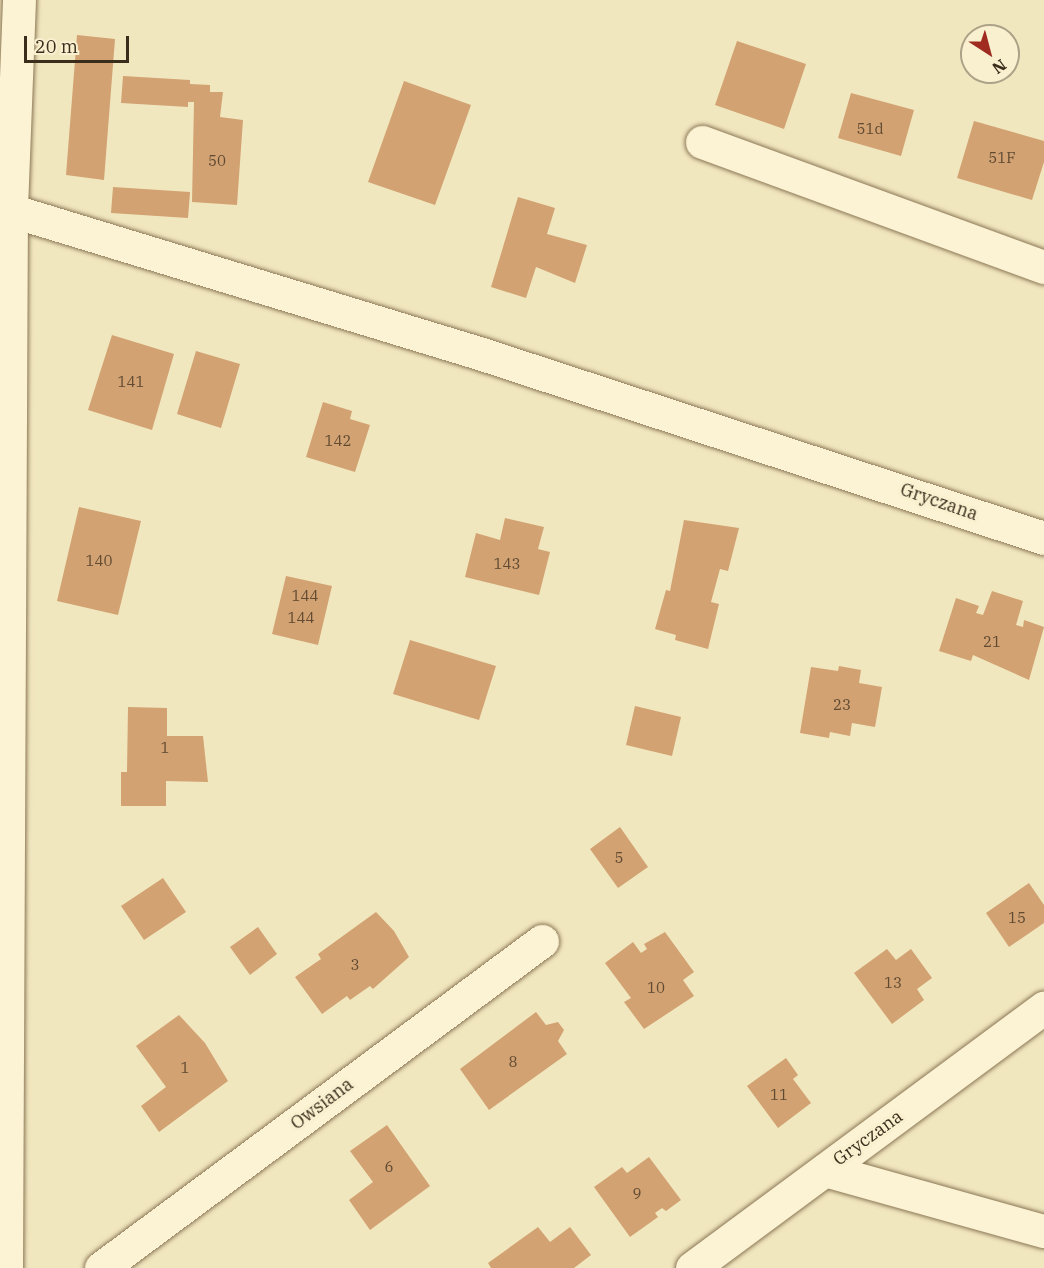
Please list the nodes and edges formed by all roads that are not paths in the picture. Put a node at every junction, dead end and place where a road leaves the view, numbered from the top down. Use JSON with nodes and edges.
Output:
{"nodes":[{"id":1,"x":19,"y":0,"type":"edge"},
{"id":2,"x":702,"y":142,"type":"dead end"},
{"id":3,"x":6,"y":208,"type":"edge"},
{"id":4,"x":1044,"y":267,"type":"edge"},
{"id":5,"x":1044,"y":538,"type":"edge"},
{"id":6,"x":4,"y":598,"type":"edge"},
{"id":7,"x":542,"y":941,"type":"dead end"},
{"id":8,"x":1044,"y":1008,"type":"edge"},
{"id":9,"x":4,"y":1012,"type":"edge"},
{"id":10,"x":825,"y":1170,"type":"junction"},
{"id":11,"x":1044,"y":1231,"type":"edge"},
{"id":12,"x":6,"y":1268,"type":"edge"},
{"id":13,"x":101,"y":1268,"type":"edge"},
{"id":14,"x":692,"y":1268,"type":"edge"}],
"edges":[{"from":1,"to":3,"type":"street"},
{"from":2,"to":4,"type":"street"},
{"from":3,"to":5,"type":"street","name":"Gryczana"},
{"from":3,"to":6,"type":"street"},
{"from":6,"to":9,"type":"street"},
{"from":7,"to":13,"type":"street","name":"Owsiana"},
{"from":8,"to":10,"type":"street","name":"Gryczana"},
{"from":9,"to":12,"type":"street"},
{"from":10,"to":11,"type":"street"},
{"from":10,"to":14,"type":"street","name":"Gryczana"}]}
